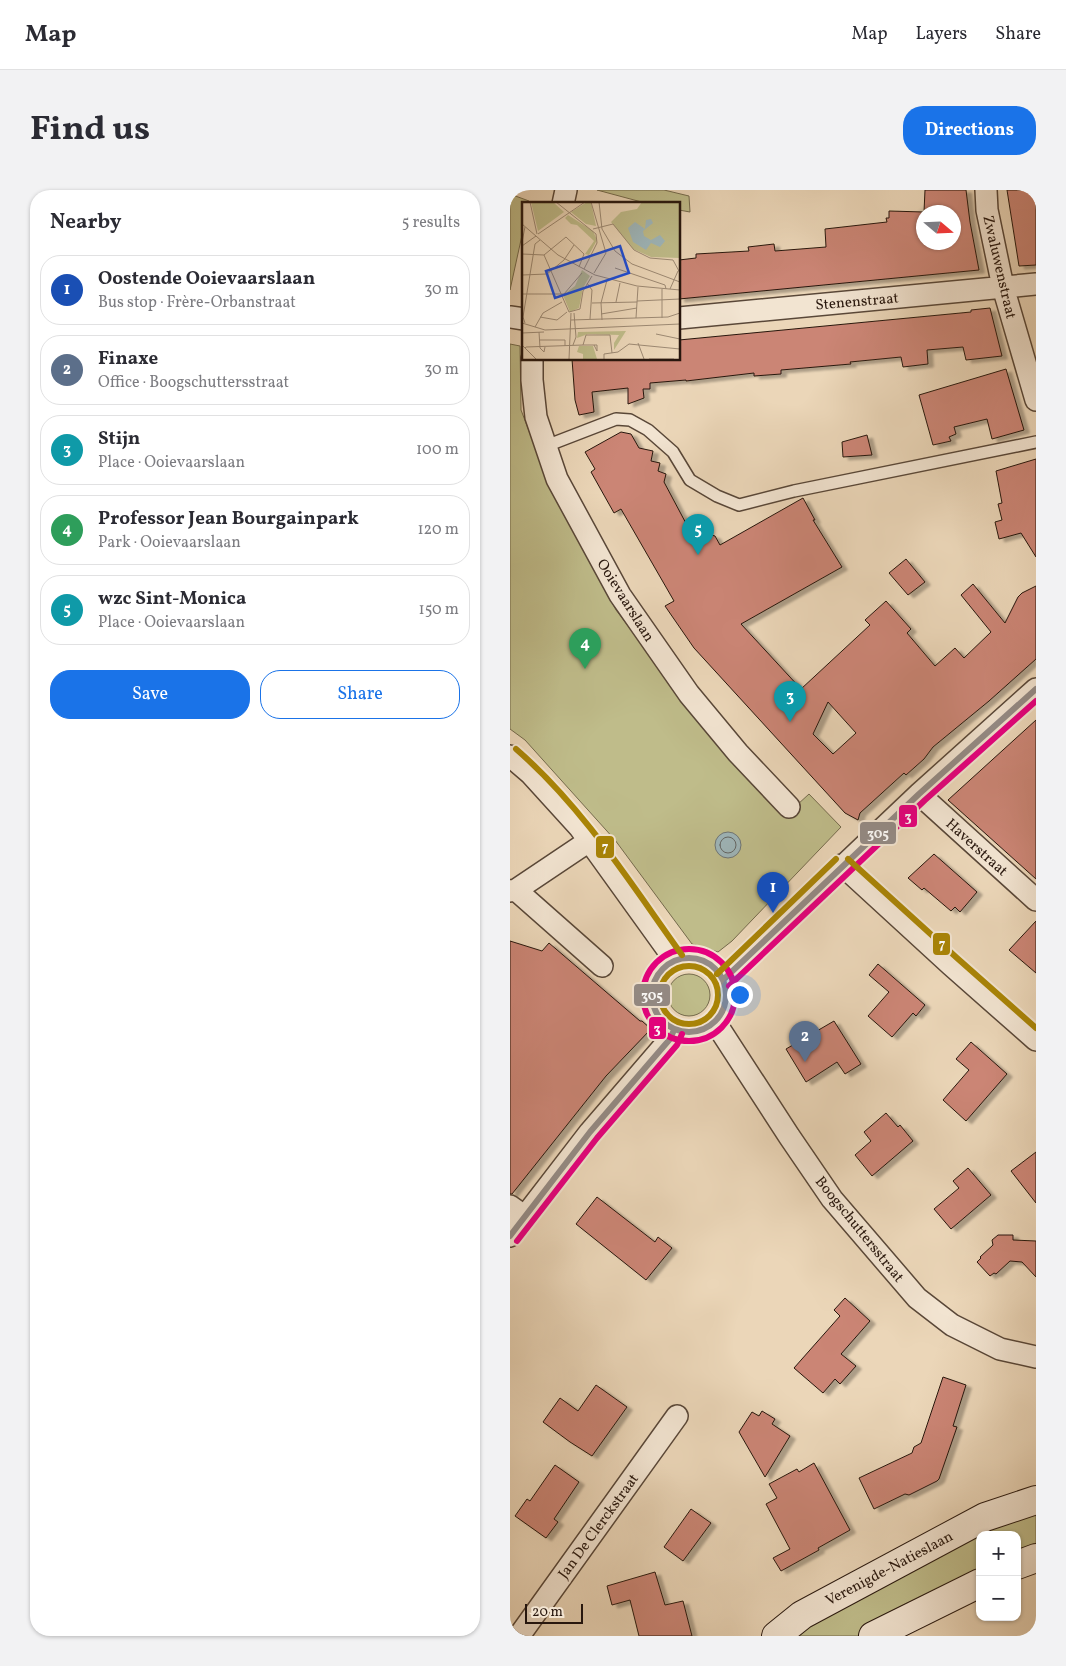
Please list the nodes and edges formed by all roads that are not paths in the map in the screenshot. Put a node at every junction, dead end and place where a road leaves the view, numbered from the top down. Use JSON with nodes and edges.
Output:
{"nodes":[{"id":1,"x":986,"y":190,"type":"edge"},
{"id":2,"x":1036,"y":284,"type":"edge"},
{"id":3,"x":1003,"y":287,"type":"junction"},
{"id":4,"x":680,"y":318,"type":"edge"},
{"id":5,"x":532,"y":360,"type":"edge"},
{"id":6,"x":1036,"y":400,"type":"edge"},
{"id":7,"x":1036,"y":442,"type":"edge"},
{"id":8,"x":546,"y":446,"type":"junction"},
{"id":9,"x":1036,"y":689,"type":"edge"},
{"id":10,"x":510,"y":756,"type":"edge"},
{"id":11,"x":918,"y":794,"type":"junction"},
{"id":12,"x":789,"y":806,"type":"dead end"},
{"id":13,"x":589,"y":841,"type":"junction"},
{"id":14,"x":842,"y":865,"type":"junction"},
{"id":15,"x":513,"y":891,"type":"edge"},
{"id":16,"x":1036,"y":900,"type":"edge"},
{"id":17,"x":675,"y":960,"type":"junction"},
{"id":18,"x":602,"y":966,"type":"dead end"},
{"id":19,"x":723,"y":980,"type":"junction"},
{"id":20,"x":715,"y":1022,"type":"junction"},
{"id":21,"x":674,"y":1030,"type":"junction"},
{"id":22,"x":1036,"y":1040,"type":"edge"},
{"id":23,"x":517,"y":1211,"type":"edge"},
{"id":24,"x":510,"y":1236,"type":"edge"},
{"id":25,"x":1036,"y":1357,"type":"edge"},
{"id":26,"x":677,"y":1416,"type":"dead end"},
{"id":27,"x":1036,"y":1500,"type":"edge"},
{"id":28,"x":1036,"y":1558,"type":"edge"},
{"id":29,"x":1021,"y":1564,"type":"edge"},
{"id":30,"x":976,"y":1585,"type":"edge"},
{"id":31,"x":519,"y":1636,"type":"edge"},
{"id":32,"x":776,"y":1636,"type":"edge"},
{"id":33,"x":873,"y":1636,"type":"edge"}],
"edges":[{"from":1,"to":3,"type":"street","name":"Zwaluwenstraat"},
{"from":2,"to":3,"type":"street","name":"Stenenstraat"},
{"from":3,"to":4,"type":"street","name":"Stenenstraat"},
{"from":3,"to":6,"type":"street","name":"Zwaluwenstraat"},
{"from":5,"to":8,"type":"street","name":"Ooievaarslaan"},
{"from":7,"to":8,"type":"lane"},
{"from":8,"to":12,"type":"street","name":"Ooievaarslaan"},
{"from":9,"to":11,"type":"street"},
{"from":10,"to":13,"type":"street"},
{"from":11,"to":14,"type":"street"},
{"from":11,"to":16,"type":"street","name":"Haverstraat"},
{"from":13,"to":15,"type":"street"},
{"from":13,"to":17,"type":"street"},
{"from":14,"to":19,"type":"street"},
{"from":14,"to":22,"type":"street"},
{"from":15,"to":18,"type":"street"},
{"from":17,"to":19,"type":"street"},
{"from":17,"to":21,"type":"street"},
{"from":19,"to":20,"type":"street"},
{"from":20,"to":21,"type":"street"},
{"from":20,"to":25,"type":"street","name":"Boogschuttersstraat"},
{"from":21,"to":23,"type":"street"},
{"from":23,"to":24,"type":"street"},
{"from":26,"to":31,"type":"street","name":"Jan De Clerckstraat"},
{"from":27,"to":32,"type":"main road","name":"Verenigde-Natieslaan"},
{"from":28,"to":29,"type":"main road"},
{"from":30,"to":33,"type":"main road"}]}
